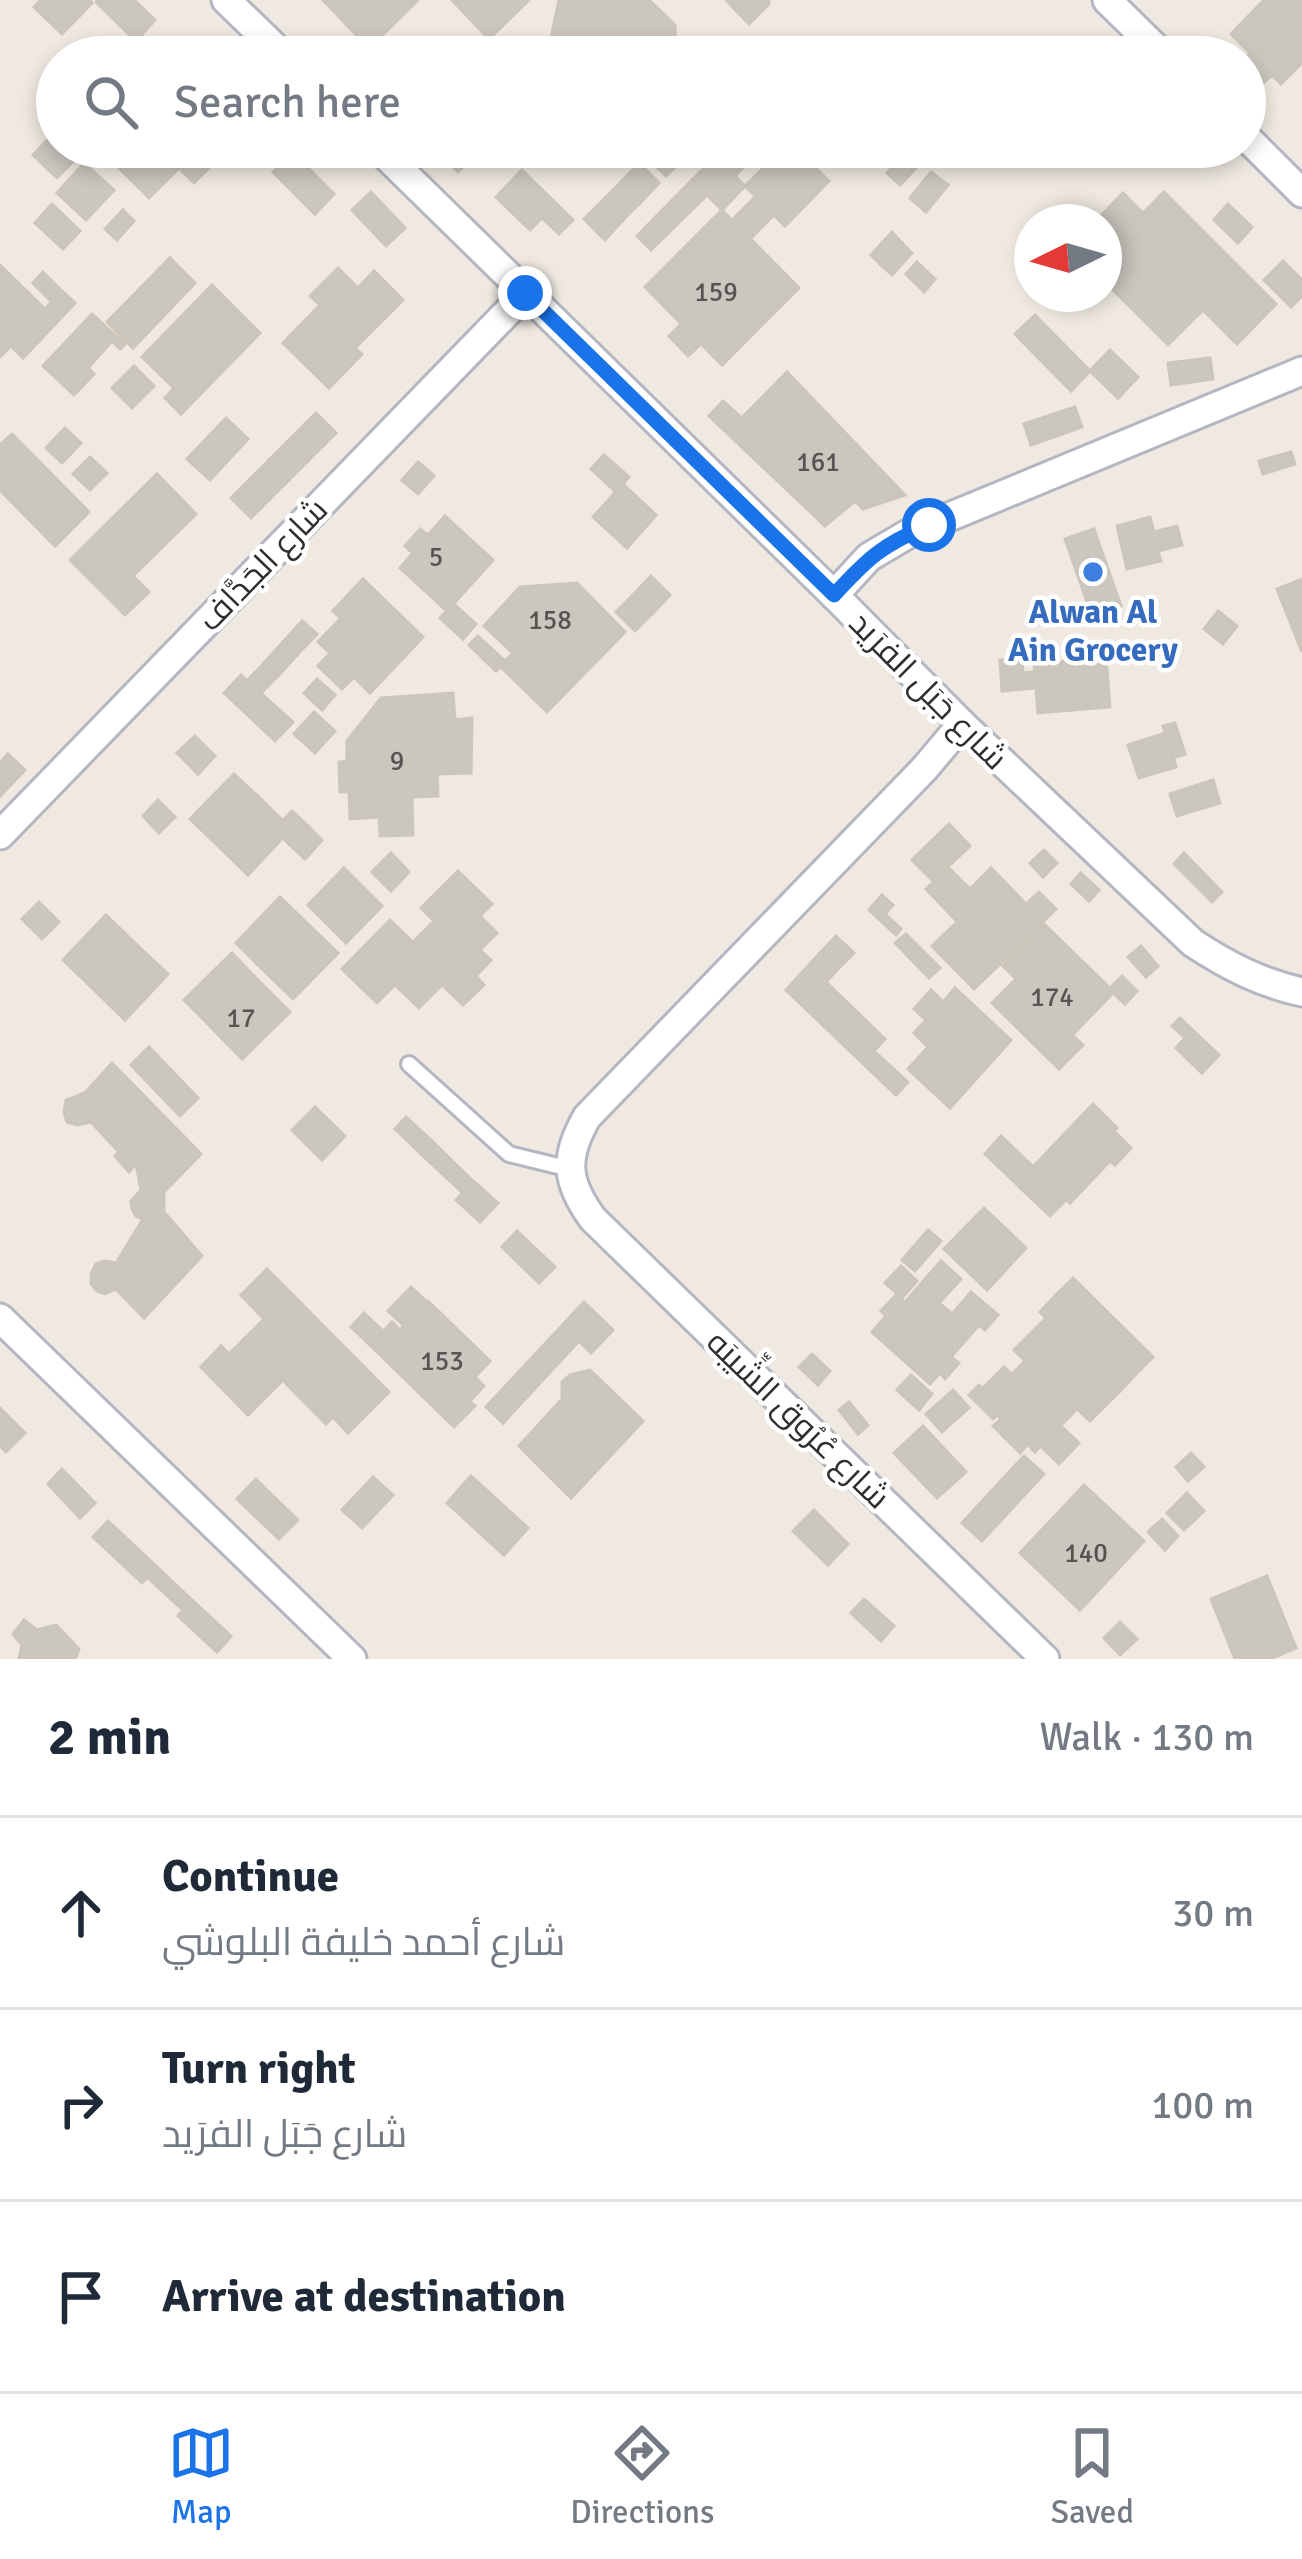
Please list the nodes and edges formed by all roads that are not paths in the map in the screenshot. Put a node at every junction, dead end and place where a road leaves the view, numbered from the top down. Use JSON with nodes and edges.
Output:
{"nodes":[{"id":1,"x":226,"y":0,"type":"edge"},
{"id":2,"x":1107,"y":0,"type":"edge"},
{"id":3,"x":263,"y":36,"type":"edge"},
{"id":4,"x":1144,"y":36,"type":"edge"},
{"id":5,"x":1266,"y":157,"type":"edge"},
{"id":6,"x":398,"y":168,"type":"edge"},
{"id":7,"x":1302,"y":193,"type":"edge"},
{"id":8,"x":525,"y":293,"type":"junction"},
{"id":9,"x":1302,"y":371,"type":"edge"},
{"id":10,"x":834,"y":595,"type":"junction"},
{"id":11,"x":962,"y":724,"type":"junction"},
{"id":12,"x":0,"y":835,"type":"edge"},
{"id":13,"x":1302,"y":992,"type":"edge"},
{"id":14,"x":409,"y":1064,"type":"dead end"},
{"id":15,"x":570,"y":1169,"type":"junction"},
{"id":16,"x":0,"y":1318,"type":"edge"},
{"id":17,"x":352,"y":1659,"type":"edge"},
{"id":18,"x":1045,"y":1659,"type":"edge"}],
"edges":[{"from":1,"to":3,"type":"street"},
{"from":2,"to":4,"type":"street"},
{"from":5,"to":7,"type":"street"},
{"from":6,"to":8,"type":"street","name":"شارع جَبَل الفرَيد"},
{"from":8,"to":10,"type":"street","name":"شارع جَبَل الفرَيد"},
{"from":8,"to":12,"type":"street","name":"شارع الجَدَّاف"},
{"from":9,"to":10,"type":"street"},
{"from":10,"to":11,"type":"street","name":"شارع جَبَل الفرَيد"},
{"from":11,"to":13,"type":"street","name":"شارع جَبَل الفرَيد"},
{"from":11,"to":15,"type":"street"},
{"from":14,"to":15,"type":"lane"},
{"from":15,"to":18,"type":"street","name":"شارع عُرُوق الشِّيبَه"},
{"from":16,"to":17,"type":"street"}]}
